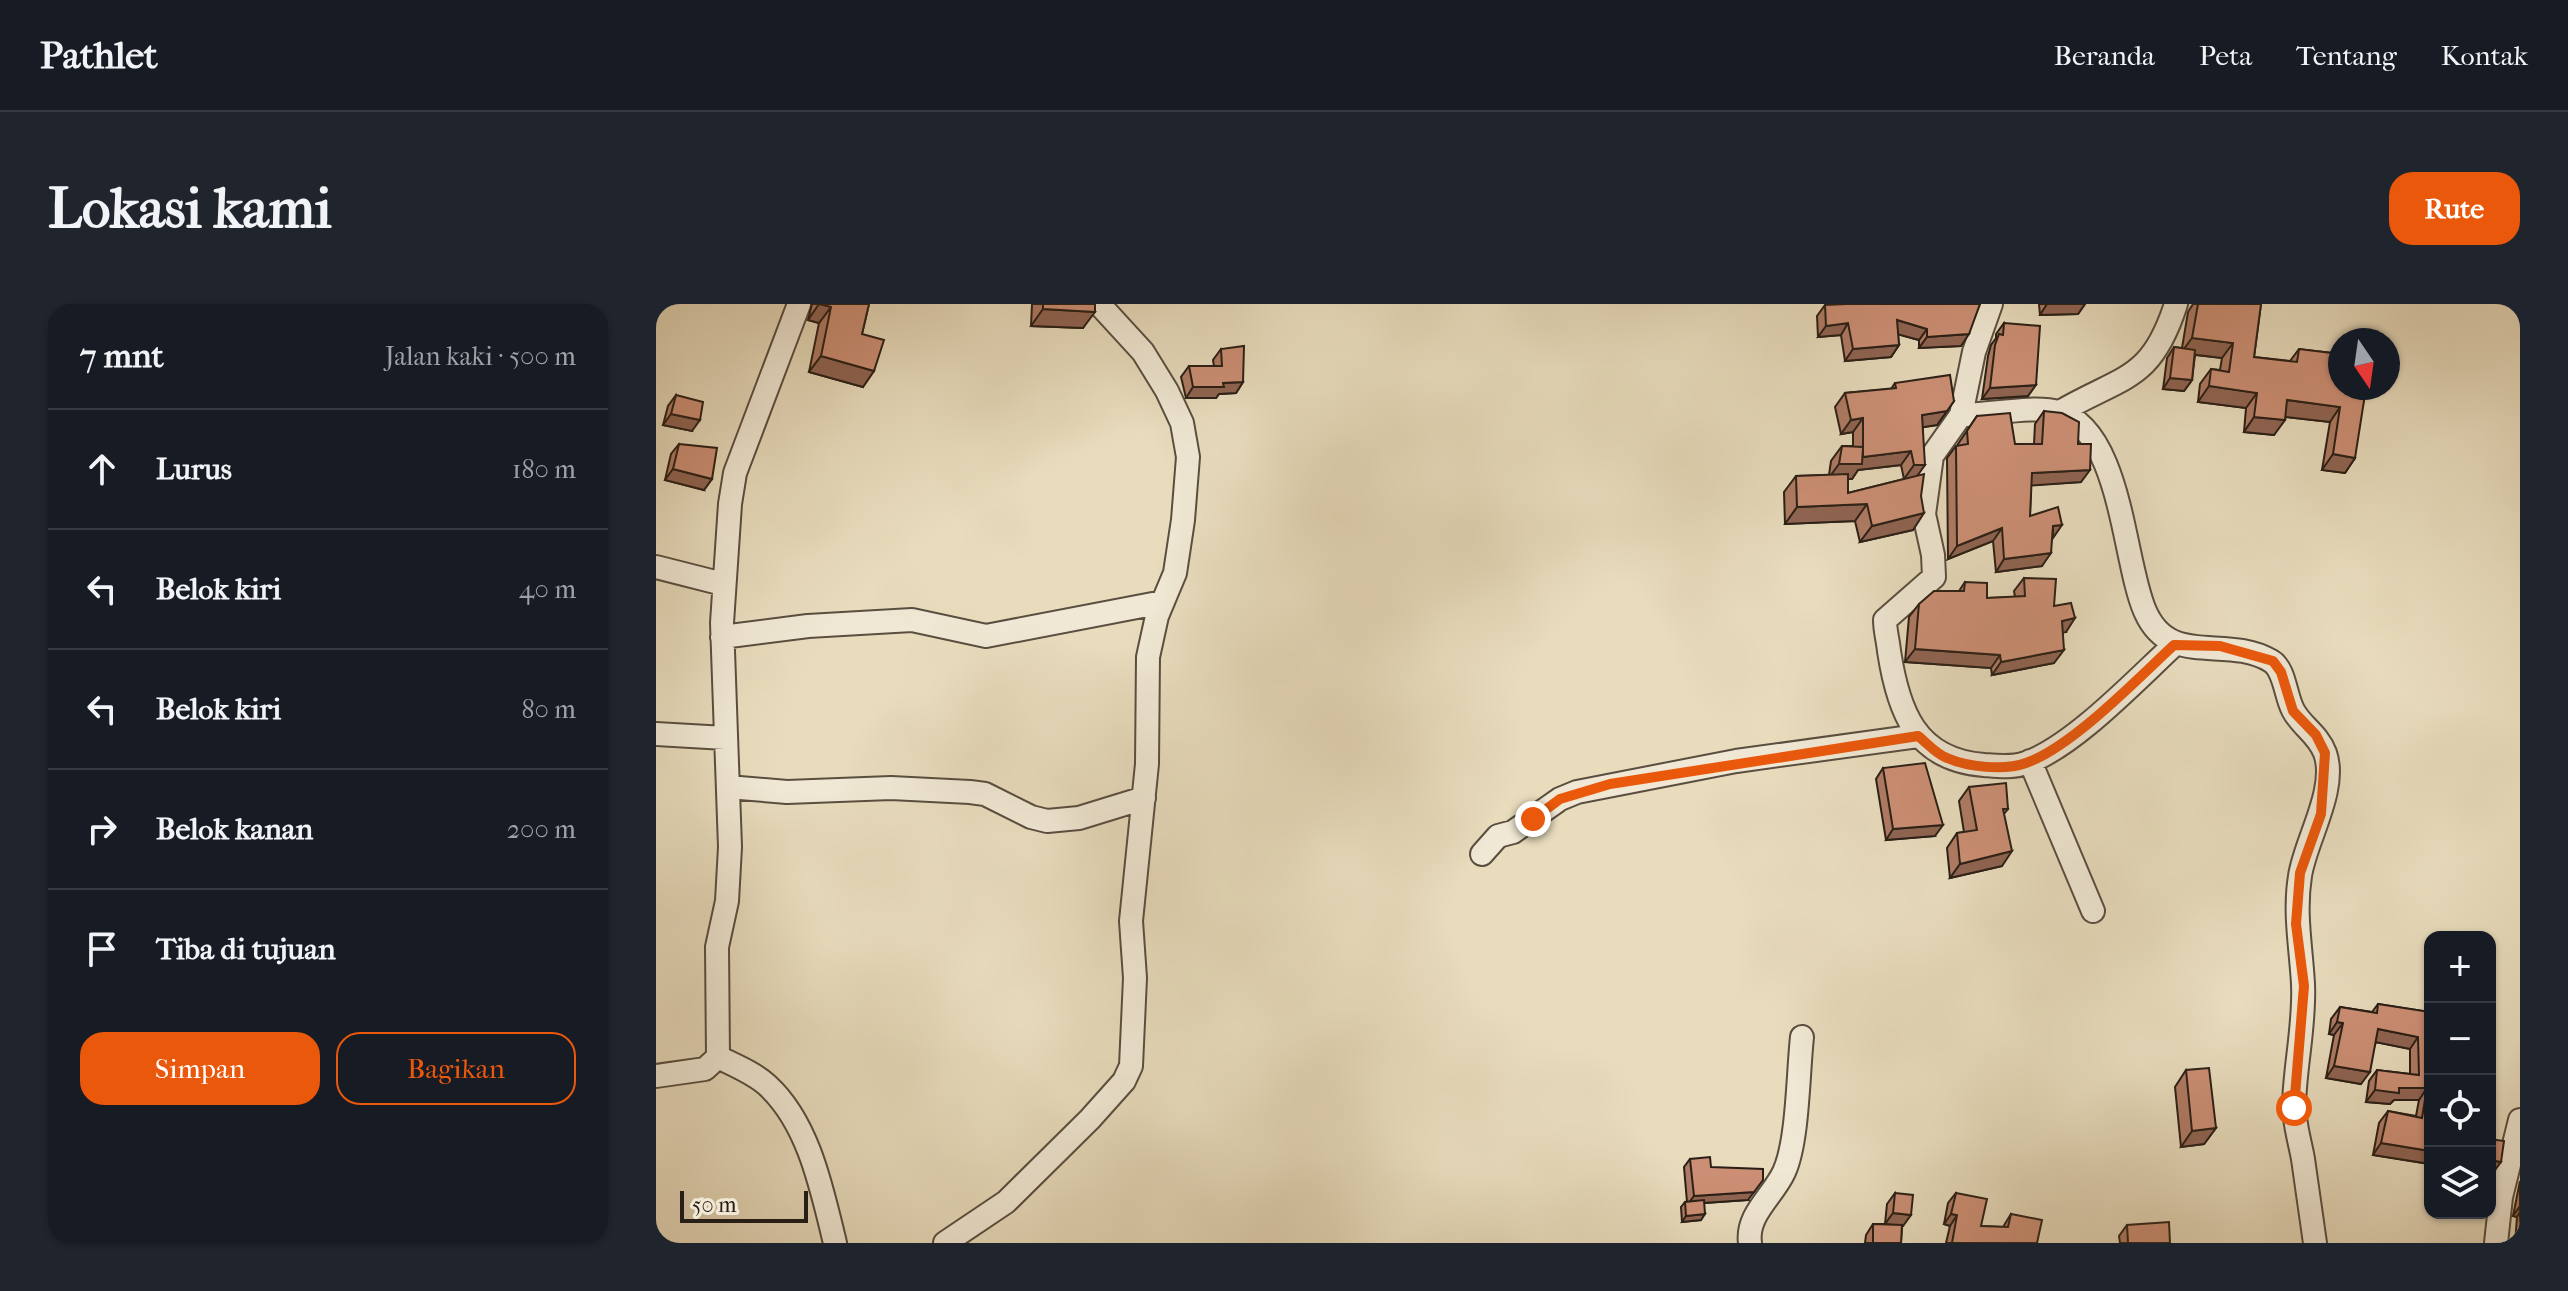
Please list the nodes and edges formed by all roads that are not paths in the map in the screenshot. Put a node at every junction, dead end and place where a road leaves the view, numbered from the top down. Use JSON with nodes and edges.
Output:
{"nodes":[{"id":1,"x":799,"y":304,"type":"edge"},
{"id":2,"x":1099,"y":304,"type":"edge"},
{"id":3,"x":1991,"y":304,"type":"edge"},
{"id":4,"x":2176,"y":304,"type":"edge"},
{"id":5,"x":2060,"y":412,"type":"junction"},
{"id":6,"x":1961,"y":415,"type":"junction"},
{"id":7,"x":656,"y":567,"type":"edge"},
{"id":8,"x":723,"y":584,"type":"junction"},
{"id":9,"x":1163,"y":602,"type":"junction"},
{"id":10,"x":722,"y":637,"type":"junction"},
{"id":11,"x":2174,"y":645,"type":"junction"},
{"id":12,"x":656,"y":734,"type":"edge"},
{"id":13,"x":1918,"y":736,"type":"junction"},
{"id":14,"x":725,"y":738,"type":"junction"},
{"id":15,"x":2030,"y":761,"type":"junction"},
{"id":16,"x":728,"y":787,"type":"junction"},
{"id":17,"x":1144,"y":798,"type":"junction"},
{"id":18,"x":1482,"y":854,"type":"dead end"},
{"id":19,"x":2093,"y":911,"type":"dead end"},
{"id":20,"x":1802,"y":1037,"type":"dead end"},
{"id":21,"x":718,"y":1057,"type":"junction"},
{"id":22,"x":656,"y":1076,"type":"edge"},
{"id":23,"x":2520,"y":1120,"type":"edge"},
{"id":24,"x":835,"y":1243,"type":"edge"},
{"id":25,"x":945,"y":1243,"type":"edge"},
{"id":26,"x":1750,"y":1243,"type":"edge"},
{"id":27,"x":2315,"y":1243,"type":"edge"},
{"id":28,"x":2496,"y":1243,"type":"edge"}],
"edges":[{"from":1,"to":8,"type":"street"},
{"from":2,"to":9,"type":"street"},
{"from":3,"to":6,"type":"street"},
{"from":4,"to":5,"type":"street"},
{"from":5,"to":6,"type":"street"},
{"from":5,"to":11,"type":"street"},
{"from":6,"to":13,"type":"street"},
{"from":7,"to":8,"type":"street"},
{"from":8,"to":10,"type":"street"},
{"from":9,"to":10,"type":"street"},
{"from":9,"to":17,"type":"street"},
{"from":10,"to":14,"type":"street"},
{"from":11,"to":15,"type":"street"},
{"from":11,"to":27,"type":"street"},
{"from":12,"to":14,"type":"street"},
{"from":13,"to":15,"type":"street"},
{"from":13,"to":18,"type":"street"},
{"from":14,"to":16,"type":"street"},
{"from":15,"to":19,"type":"street"},
{"from":16,"to":17,"type":"street"},
{"from":16,"to":21,"type":"street"},
{"from":17,"to":25,"type":"street"},
{"from":20,"to":26,"type":"street"},
{"from":21,"to":22,"type":"street"},
{"from":21,"to":24,"type":"street"},
{"from":23,"to":28,"type":"street"}]}
